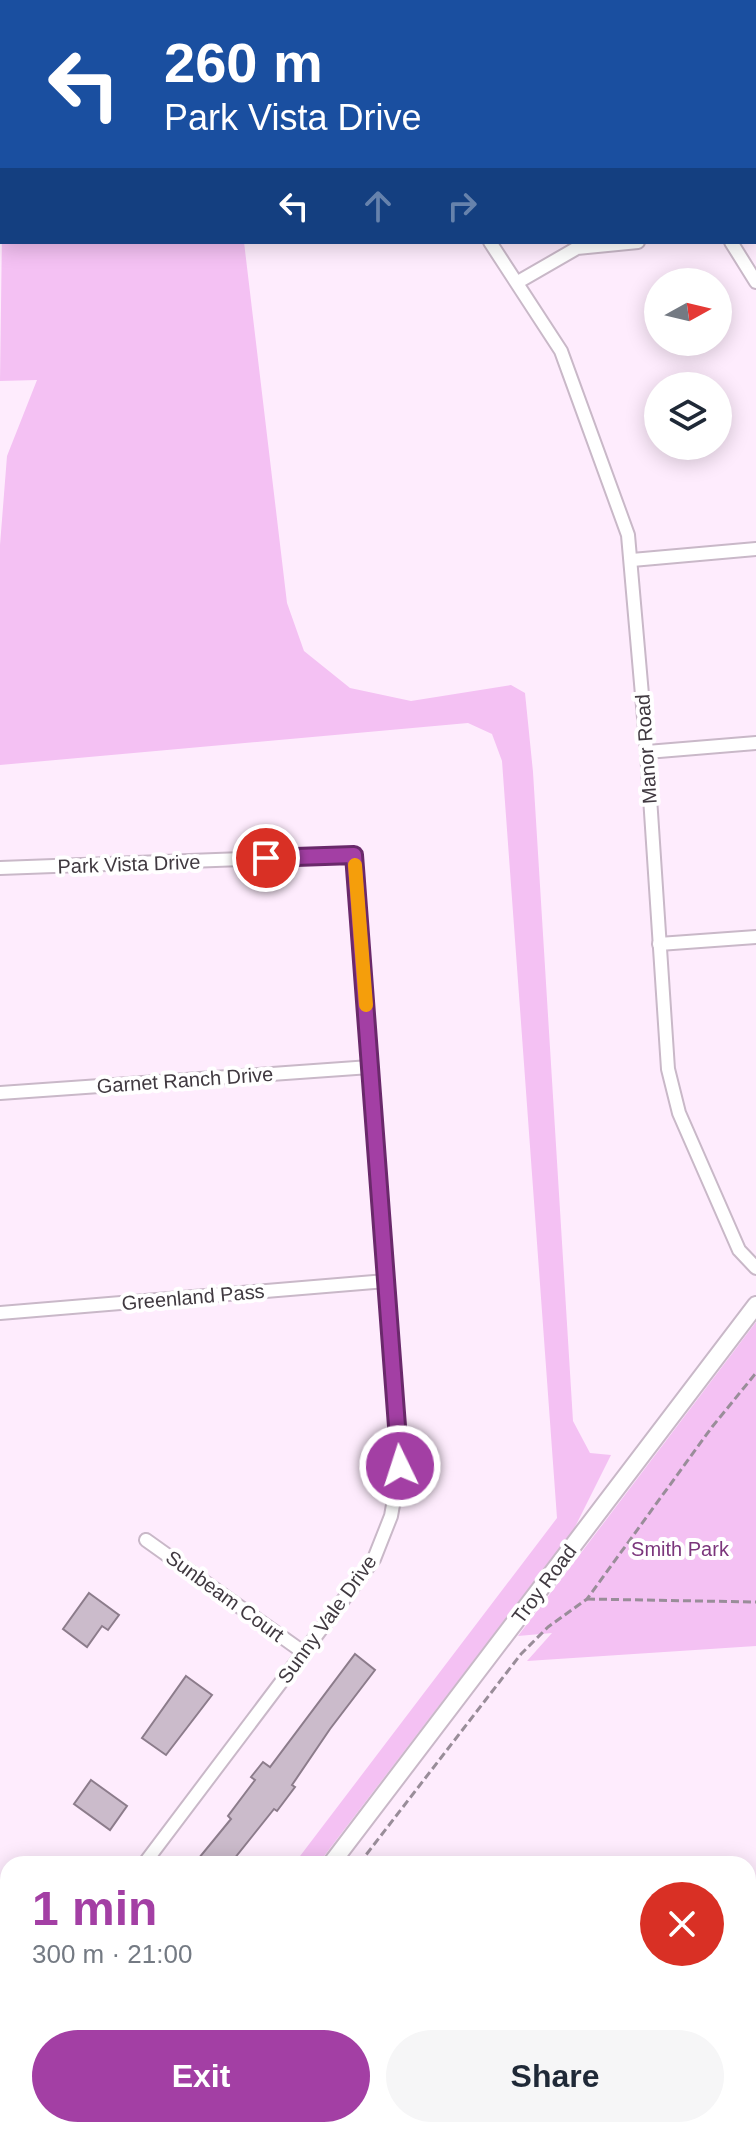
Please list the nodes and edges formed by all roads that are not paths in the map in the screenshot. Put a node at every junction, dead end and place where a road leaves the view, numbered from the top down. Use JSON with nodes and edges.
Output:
{"nodes":[{"id":1,"x":491,"y":244,"type":"edge"},
{"id":2,"x":618,"y":244,"type":"edge"},
{"id":3,"x":732,"y":244,"type":"edge"},
{"id":4,"x":518,"y":282,"type":"junction"},
{"id":5,"x":756,"y":282,"type":"edge"},
{"id":6,"x":756,"y":549,"type":"edge"},
{"id":7,"x":632,"y":560,"type":"junction"},
{"id":8,"x":756,"y":743,"type":"edge"},
{"id":9,"x":647,"y":752,"type":"junction"},
{"id":10,"x":354,"y":855,"type":"joint"},
{"id":11,"x":0,"y":868,"type":"edge"},
{"id":12,"x":756,"y":937,"type":"edge"},
{"id":13,"x":659,"y":944,"type":"junction"},
{"id":14,"x":370,"y":1067,"type":"junction"},
{"id":15,"x":0,"y":1093,"type":"edge"},
{"id":16,"x":756,"y":1268,"type":"edge"},
{"id":17,"x":386,"y":1281,"type":"junction"},
{"id":18,"x":756,"y":1305,"type":"edge"},
{"id":19,"x":0,"y":1313,"type":"edge"},
{"id":20,"x":146,"y":1540,"type":"dead end"},
{"id":21,"x":303,"y":1652,"type":"junction"},
{"id":22,"x":150,"y":1856,"type":"edge"},
{"id":23,"x":337,"y":1856,"type":"edge"}],
"edges":[{"from":1,"to":4,"type":"street","name":"Manor Road"},
{"from":2,"to":4,"type":"street"},
{"from":3,"to":5,"type":"street"},
{"from":4,"to":7,"type":"street","name":"Manor Road"},
{"from":6,"to":7,"type":"street"},
{"from":7,"to":9,"type":"street","name":"Manor Road"},
{"from":8,"to":9,"type":"street"},
{"from":9,"to":13,"type":"street","name":"Manor Road"},
{"from":10,"to":11,"type":"street","name":"Park Vista Drive"},
{"from":10,"to":14,"type":"street","name":"Sunny Vale Drive"},
{"from":12,"to":13,"type":"street"},
{"from":13,"to":16,"type":"street","name":"Manor Road"},
{"from":14,"to":15,"type":"street","name":"Garnet Ranch Drive"},
{"from":14,"to":17,"type":"street","name":"Sunny Vale Drive"},
{"from":17,"to":19,"type":"street","name":"Greenland Pass"},
{"from":17,"to":21,"type":"street","name":"Sunny Vale Drive"},
{"from":18,"to":23,"type":"street","name":"Troy Road"},
{"from":20,"to":21,"type":"street","name":"Sunbeam Court"},
{"from":21,"to":22,"type":"street","name":"Sunny Vale Drive"}]}
